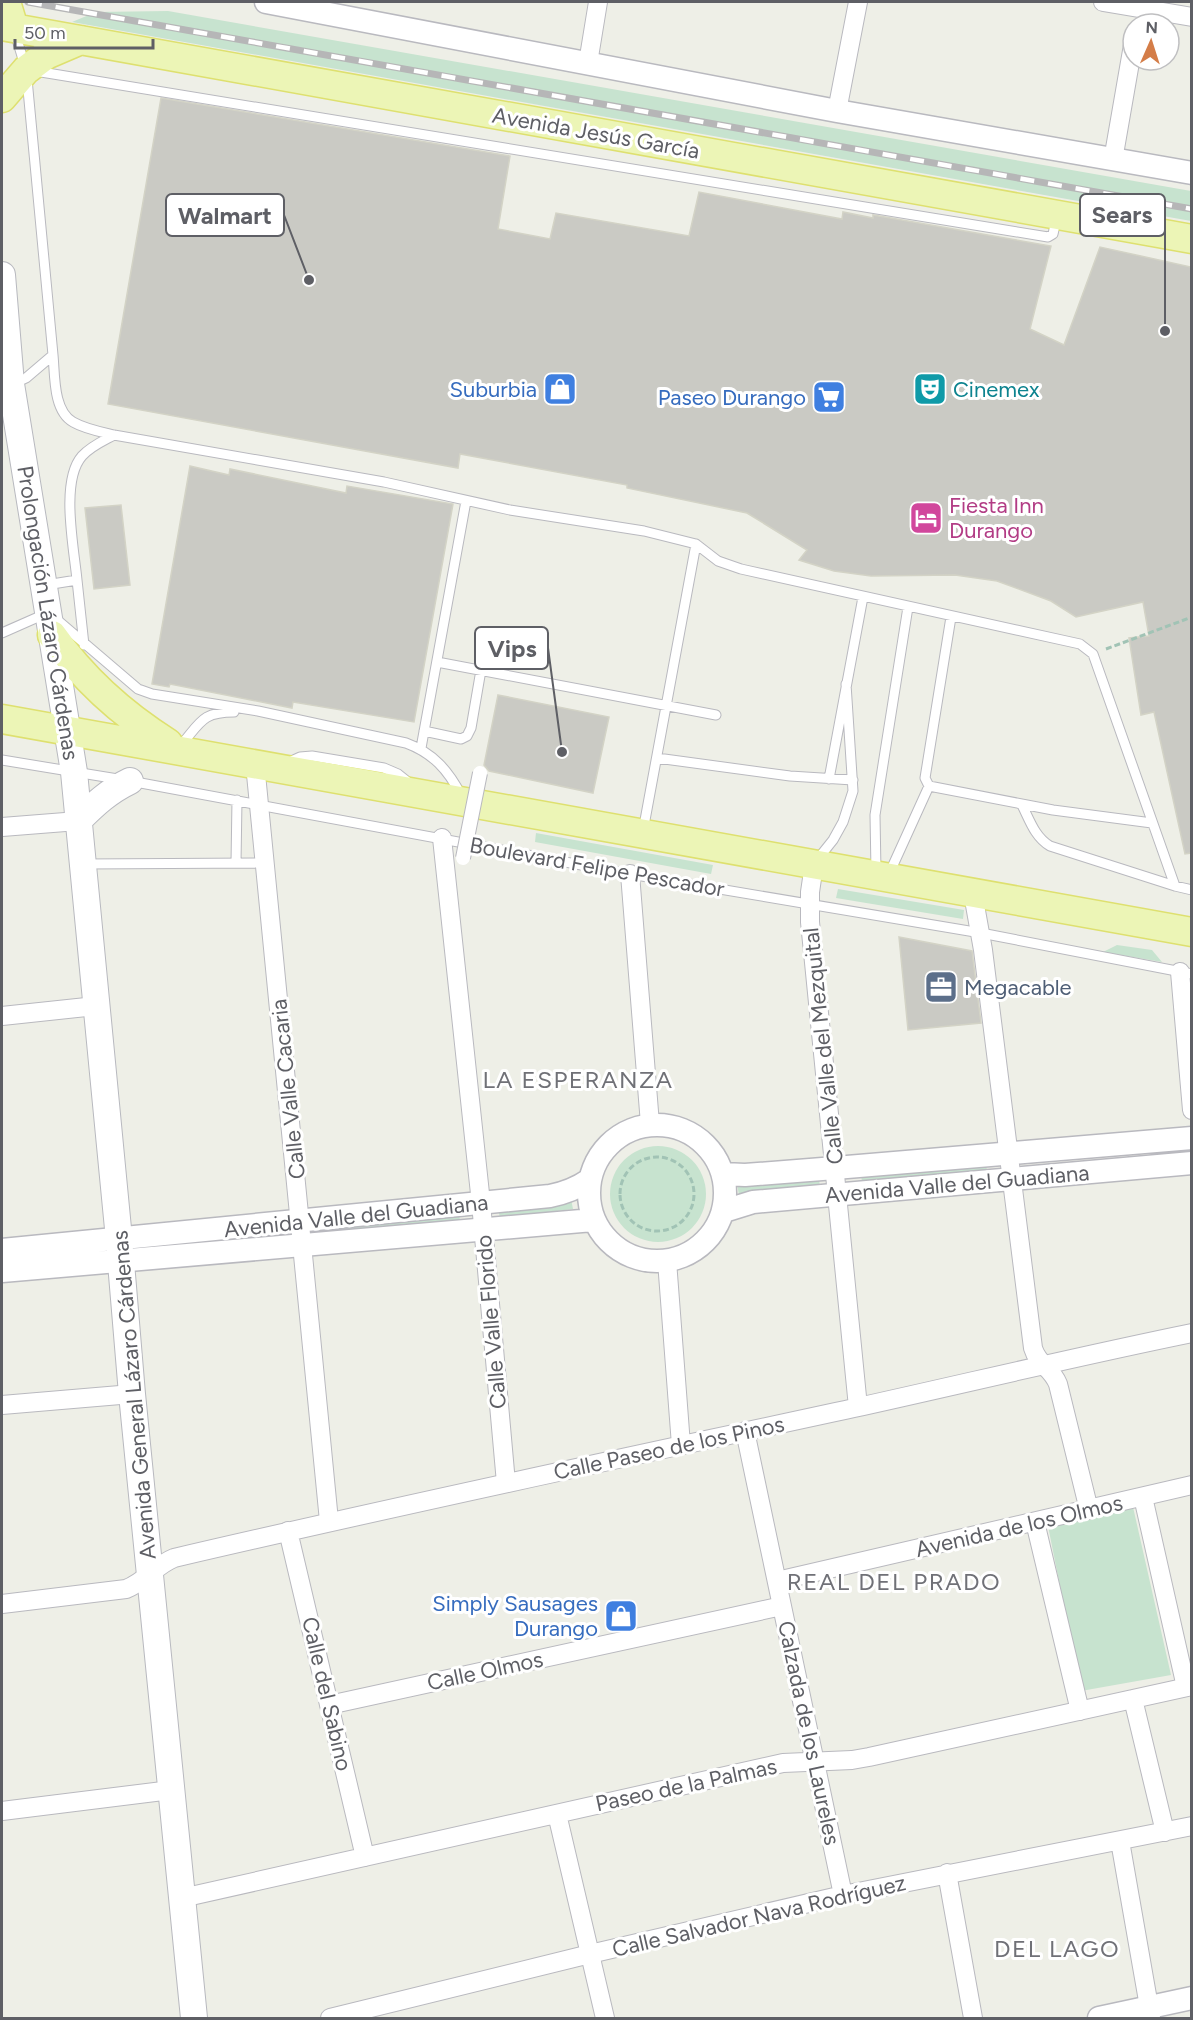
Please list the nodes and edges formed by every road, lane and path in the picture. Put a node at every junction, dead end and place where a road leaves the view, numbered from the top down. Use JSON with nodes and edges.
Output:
{"nodes":[{"id":1,"x":266,"y":2,"type":"edge"},
{"id":2,"x":598,"y":2,"type":"edge"},
{"id":3,"x":858,"y":2,"type":"edge"},
{"id":4,"x":1103,"y":2,"type":"edge"},
{"id":5,"x":340,"y":8,"type":"edge"},
{"id":6,"x":10,"y":10,"type":"edge"},
{"id":7,"x":1139,"y":11,"type":"edge"},
{"id":8,"x":1191,"y":17,"type":"edge"},
{"id":9,"x":81,"y":40,"type":"junction"},
{"id":10,"x":588,"y":63,"type":"junction"},
{"id":11,"x":26,"y":70,"type":"junction"},
{"id":12,"x":1128,"y":72,"type":"edge"},
{"id":13,"x":2,"y":98,"type":"edge"},
{"id":14,"x":837,"y":111,"type":"junction"},
{"id":15,"x":1113,"y":160,"type":"junction"},
{"id":16,"x":693,"y":165,"type":"junction"},
{"id":17,"x":1191,"y":173,"type":"edge"},
{"id":18,"x":1191,"y":239,"type":"edge"},
{"id":19,"x":2,"y":276,"type":"edge"},
{"id":20,"x":53,"y":355,"type":"junction"},
{"id":21,"x":6,"y":385,"type":"edge"},
{"id":22,"x":114,"y":435,"type":"junction"},
{"id":23,"x":466,"y":501,"type":"junction"},
{"id":24,"x":696,"y":544,"type":"junction"},
{"id":25,"x":77,"y":580,"type":"junction"},
{"id":26,"x":44,"y":585,"type":"junction"},
{"id":27,"x":863,"y":597,"type":"junction"},
{"id":28,"x":908,"y":607,"type":"junction"},
{"id":29,"x":951,"y":616,"type":"junction"},
{"id":30,"x":1191,"y":617,"type":"edge"},
{"id":31,"x":50,"y":624,"type":"junction"},
{"id":32,"x":2,"y":633,"type":"edge"},
{"id":33,"x":84,"y":645,"type":"junction"},
{"id":34,"x":1093,"y":654,"type":"junction"},
{"id":35,"x":437,"y":662,"type":"junction"},
{"id":36,"x":481,"y":670,"type":"junction"},
{"id":37,"x":846,"y":684,"type":"junction"},
{"id":38,"x":666,"y":706,"type":"junction"},
{"id":39,"x":258,"y":711,"type":"junction"},
{"id":40,"x":716,"y":715,"type":"dead end"},
{"id":41,"x":2,"y":719,"type":"edge"},
{"id":42,"x":68,"y":729,"type":"junction"},
{"id":43,"x":424,"y":730,"type":"junction"},
{"id":44,"x":421,"y":748,"type":"junction"},
{"id":45,"x":177,"y":749,"type":"junction"},
{"id":46,"x":657,"y":758,"type":"junction"},
{"id":47,"x":2,"y":760,"type":"edge"},
{"id":48,"x":266,"y":766,"type":"junction"},
{"id":49,"x":74,"y":772,"type":"junction"},
{"id":50,"x":480,"y":773,"type":"dead end"},
{"id":51,"x":829,"y":779,"type":"junction"},
{"id":52,"x":853,"y":780,"type":"junction"},
{"id":53,"x":130,"y":781,"type":"junction"},
{"id":54,"x":927,"y":782,"type":"junction"},
{"id":55,"x":237,"y":801,"type":"junction"},
{"id":56,"x":465,"y":802,"type":"junction"},
{"id":57,"x":259,"y":804,"type":"junction"},
{"id":58,"x":1022,"y":805,"type":"junction"},
{"id":59,"x":78,"y":821,"type":"junction"},
{"id":60,"x":1152,"y":823,"type":"junction"},
{"id":61,"x":2,"y":827,"type":"edge"},
{"id":62,"x":642,"y":835,"type":"junction"},
{"id":63,"x":442,"y":838,"type":"junction"},
{"id":64,"x":464,"y":858,"type":"dead end"},
{"id":65,"x":236,"y":863,"type":"junction"},
{"id":66,"x":265,"y":863,"type":"junction"},
{"id":67,"x":82,"y":864,"type":"junction"},
{"id":68,"x":814,"y":865,"type":"junction"},
{"id":69,"x":630,"y":874,"type":"junction"},
{"id":70,"x":881,"y":878,"type":"junction"},
{"id":71,"x":1174,"y":886,"type":"junction"},
{"id":72,"x":1191,"y":890,"type":"edge"},
{"id":73,"x":973,"y":894,"type":"junction"},
{"id":74,"x":809,"y":905,"type":"junction"},
{"id":75,"x":981,"y":933,"type":"junction"},
{"id":76,"x":1191,"y":933,"type":"edge"},
{"id":77,"x":1186,"y":973,"type":"edge"},
{"id":78,"x":96,"y":1006,"type":"junction"},
{"id":79,"x":2,"y":1016,"type":"edge"},
{"id":80,"x":1191,"y":1110,"type":"edge"},
{"id":81,"x":650,"y":1124,"type":"junction"},
{"id":82,"x":1191,"y":1138,"type":"edge"},
{"id":83,"x":1008,"y":1153,"type":"junction"},
{"id":84,"x":1191,"y":1163,"type":"edge"},
{"id":85,"x":835,"y":1168,"type":"junction"},
{"id":86,"x":723,"y":1174,"type":"junction"},
{"id":87,"x":1011,"y":1179,"type":"junction"},
{"id":88,"x":589,"y":1180,"type":"junction"},
{"id":89,"x":620,"y":1189,"type":"joint"},
{"id":90,"x":837,"y":1195,"type":"junction"},
{"id":91,"x":481,"y":1203,"type":"junction"},
{"id":92,"x":724,"y":1211,"type":"junction"},
{"id":93,"x":593,"y":1220,"type":"junction"},
{"id":94,"x":301,"y":1221,"type":"junction"},
{"id":95,"x":483,"y":1229,"type":"junction"},
{"id":96,"x":303,"y":1245,"type":"junction"},
{"id":97,"x":2,"y":1250,"type":"edge"},
{"id":98,"x":120,"y":1250,"type":"junction"},
{"id":99,"x":667,"y":1261,"type":"junction"},
{"id":100,"x":2,"y":1271,"type":"edge"},
{"id":101,"x":1191,"y":1333,"type":"edge"},
{"id":102,"x":1042,"y":1364,"type":"junction"},
{"id":103,"x":132,"y":1394,"type":"junction"},
{"id":104,"x":2,"y":1405,"type":"edge"},
{"id":105,"x":858,"y":1407,"type":"junction"},
{"id":106,"x":745,"y":1431,"type":"junction"},
{"id":107,"x":681,"y":1445,"type":"junction"},
{"id":108,"x":506,"y":1483,"type":"junction"},
{"id":109,"x":1191,"y":1485,"type":"edge"},
{"id":110,"x":1143,"y":1497,"type":"junction"},
{"id":111,"x":1089,"y":1510,"type":"junction"},
{"id":112,"x":329,"y":1521,"type":"junction"},
{"id":113,"x":1035,"y":1522,"type":"junction"},
{"id":114,"x":288,"y":1531,"type":"junction"},
{"id":115,"x":151,"y":1574,"type":"junction"},
{"id":116,"x":777,"y":1581,"type":"junction"},
{"id":117,"x":2,"y":1604,"type":"edge"},
{"id":118,"x":782,"y":1606,"type":"junction"},
{"id":119,"x":1189,"y":1687,"type":"edge"},
{"id":120,"x":1133,"y":1699,"type":"junction"},
{"id":121,"x":329,"y":1705,"type":"junction"},
{"id":122,"x":1080,"y":1711,"type":"junction"},
{"id":123,"x":815,"y":1761,"type":"junction"},
{"id":124,"x":171,"y":1790,"type":"junction"},
{"id":125,"x":2,"y":1811,"type":"edge"},
{"id":126,"x":557,"y":1814,"type":"junction"},
{"id":127,"x":1191,"y":1826,"type":"edge"},
{"id":128,"x":1165,"y":1832,"type":"junction"},
{"id":129,"x":1120,"y":1841,"type":"junction"},
{"id":130,"x":365,"y":1857,"type":"junction"},
{"id":131,"x":947,"y":1874,"type":"junction"},
{"id":132,"x":843,"y":1895,"type":"junction"},
{"id":133,"x":182,"y":1898,"type":"junction"},
{"id":134,"x":590,"y":1954,"type":"junction"},
{"id":135,"x":1191,"y":1998,"type":"edge"},
{"id":136,"x":1150,"y":2013,"type":"edge"},
{"id":137,"x":194,"y":2019,"type":"edge"},
{"id":138,"x":330,"y":2019,"type":"edge"},
{"id":139,"x":605,"y":2019,"type":"edge"},
{"id":140,"x":973,"y":2019,"type":"edge"},
{"id":141,"x":1099,"y":2019,"type":"edge"}],
"edges":[{"from":1,"to":5,"type":"street"},
{"from":2,"to":10,"type":"street"},
{"from":3,"to":14,"type":"street"},
{"from":4,"to":7,"type":"street"},
{"from":5,"to":10,"type":"street"},
{"from":6,"to":9,"type":"main road","name":"Avenida Jesús García"},
{"from":6,"to":11,"type":"lane"},
{"from":7,"to":8,"type":"street"},
{"from":9,"to":11,"type":"main road"},
{"from":9,"to":16,"type":"main road","name":"Avenida Jesús García"},
{"from":10,"to":14,"type":"street"},
{"from":11,"to":13,"type":"main road"},
{"from":11,"to":16,"type":"lane"},
{"from":11,"to":20,"type":"lane"},
{"from":12,"to":15,"type":"street"},
{"from":14,"to":15,"type":"street"},
{"from":15,"to":17,"type":"street"},
{"from":16,"to":18,"type":"main road","name":"Avenida Jesús García"},
{"from":19,"to":21,"type":"main road","name":"Prolongación Lázaro Cárdenas"},
{"from":20,"to":21,"type":"lane"},
{"from":20,"to":22,"type":"lane"},
{"from":21,"to":26,"type":"main road","name":"Prolongación Lázaro Cárdenas"},
{"from":22,"to":23,"type":"lane"},
{"from":22,"to":25,"type":"lane"},
{"from":23,"to":24,"type":"lane"},
{"from":23,"to":35,"type":"lane"},
{"from":24,"to":27,"type":"lane"},
{"from":24,"to":38,"type":"lane"},
{"from":25,"to":26,"type":"lane"},
{"from":25,"to":33,"type":"lane"},
{"from":26,"to":31,"type":"main road","name":"Prolongación Lázaro Cárdenas"},
{"from":27,"to":28,"type":"lane"},
{"from":27,"to":37,"type":"lane"},
{"from":28,"to":29,"type":"lane"},
{"from":28,"to":70,"type":"lane"},
{"from":29,"to":34,"type":"lane"},
{"from":29,"to":54,"type":"lane"},
{"from":30,"to":34,"type":"path"},
{"from":31,"to":32,"type":"lane"},
{"from":31,"to":33,"type":"lane"},
{"from":31,"to":42,"type":"main road","name":"Prolongación Lázaro Cárdenas"},
{"from":31,"to":45,"type":"main road"},
{"from":33,"to":39,"type":"lane"},
{"from":34,"to":60,"type":"lane"},
{"from":35,"to":36,"type":"lane"},
{"from":35,"to":43,"type":"lane"},
{"from":36,"to":38,"type":"lane"},
{"from":36,"to":43,"type":"lane"},
{"from":37,"to":51,"type":"lane"},
{"from":37,"to":52,"type":"lane"},
{"from":38,"to":40,"type":"lane"},
{"from":38,"to":46,"type":"lane"},
{"from":39,"to":44,"type":"lane"},
{"from":39,"to":45,"type":"lane"},
{"from":41,"to":42,"type":"main road","name":"Boulevard Felipe Pescador"},
{"from":42,"to":45,"type":"main road","name":"Boulevard Felipe Pescador"},
{"from":42,"to":49,"type":"main road","name":"Prolongación Lázaro Cárdenas"},
{"from":43,"to":44,"type":"lane"},
{"from":44,"to":56,"type":"lane"},
{"from":45,"to":48,"type":"main road","name":"Boulevard Felipe Pescador"},
{"from":46,"to":51,"type":"lane"},
{"from":46,"to":62,"type":"lane"},
{"from":47,"to":49,"type":"lane","name":"Boulevard Felipe Pescador"},
{"from":48,"to":56,"type":"main road","name":"Boulevard Felipe Pescador"},
{"from":48,"to":57,"type":"street","name":"Calle Valle Cacaria"},
{"from":49,"to":53,"type":"lane","name":"Boulevard Felipe Pescador"},
{"from":49,"to":59,"type":"main road","name":"Avenida General Lázaro Cárdenas"},
{"from":50,"to":64,"type":"street","bridge":true},
{"from":51,"to":52,"type":"lane"},
{"from":52,"to":68,"type":"lane"},
{"from":53,"to":55,"type":"lane","name":"Boulevard Felipe Pescador"},
{"from":53,"to":59,"type":"main road"},
{"from":54,"to":58,"type":"lane"},
{"from":54,"to":70,"type":"lane"},
{"from":55,"to":57,"type":"lane","name":"Boulevard Felipe Pescador"},
{"from":55,"to":65,"type":"lane"},
{"from":56,"to":62,"type":"main road","name":"Boulevard Felipe Pescador"},
{"from":57,"to":63,"type":"lane","name":"Boulevard Felipe Pescador"},
{"from":57,"to":66,"type":"street","name":"Calle Valle Cacaria"},
{"from":58,"to":60,"type":"lane"},
{"from":58,"to":71,"type":"lane"},
{"from":59,"to":61,"type":"street"},
{"from":59,"to":67,"type":"main road","name":"Avenida General Lázaro Cárdenas"},
{"from":60,"to":71,"type":"lane"},
{"from":62,"to":68,"type":"main road","name":"Boulevard Felipe Pescador"},
{"from":63,"to":69,"type":"lane","name":"Boulevard Felipe Pescador"},
{"from":63,"to":91,"type":"street","name":"Calle Valle Florido"},
{"from":65,"to":66,"type":"lane"},
{"from":65,"to":67,"type":"lane"},
{"from":66,"to":94,"type":"street","name":"Calle Valle Cacaria"},
{"from":67,"to":78,"type":"main road","name":"Avenida General Lázaro Cárdenas"},
{"from":68,"to":70,"type":"main road","name":"Boulevard Felipe Pescador"},
{"from":68,"to":74,"type":"street","name":"Calle Valle del Mezquital"},
{"from":69,"to":74,"type":"lane","name":"Boulevard Felipe Pescador"},
{"from":69,"to":81,"type":"street"},
{"from":70,"to":73,"type":"main road","name":"Boulevard Felipe Pescador"},
{"from":71,"to":72,"type":"lane"},
{"from":73,"to":75,"type":"street"},
{"from":73,"to":76,"type":"main road","name":"Boulevard Felipe Pescador"},
{"from":74,"to":75,"type":"lane","name":"Boulevard Felipe Pescador"},
{"from":74,"to":85,"type":"street","name":"Calle Valle del Mezquital"},
{"from":75,"to":77,"type":"lane","name":"Boulevard Felipe Pescador"},
{"from":75,"to":83,"type":"street"},
{"from":77,"to":80,"type":"street"},
{"from":78,"to":79,"type":"street"},
{"from":78,"to":98,"type":"main road","name":"Avenida General Lázaro Cárdenas"},
{"from":81,"to":86,"type":"street"},
{"from":81,"to":88,"type":"street"},
{"from":82,"to":83,"type":"street","name":"Avenida Valle del Guadiana"},
{"from":83,"to":85,"type":"street","name":"Avenida Valle del Guadiana"},
{"from":83,"to":87,"type":"street"},
{"from":84,"to":87,"type":"street","name":"Avenida Valle del Guadiana"},
{"from":85,"to":86,"type":"street","name":"Avenida Valle del Guadiana"},
{"from":85,"to":90,"type":"street","name":"Calle Valle del Mezquital"},
{"from":86,"to":92,"type":"street"},
{"from":87,"to":90,"type":"street","name":"Avenida Valle del Guadiana"},
{"from":87,"to":102,"type":"street"},
{"from":88,"to":91,"type":"street","name":"Avenida Valle del Guadiana"},
{"from":88,"to":93,"type":"street"},
{"from":89,"to":89,"type":"path"},
{"from":90,"to":92,"type":"street","name":"Avenida Valle del Guadiana"},
{"from":90,"to":105,"type":"street","name":"Calle Valle del Mezquital"},
{"from":91,"to":94,"type":"street","name":"Avenida Valle del Guadiana"},
{"from":91,"to":95,"type":"street","name":"Calle Valle Florido"},
{"from":92,"to":99,"type":"street"},
{"from":93,"to":95,"type":"street","name":"Avenida Valle del Guadiana"},
{"from":93,"to":99,"type":"street"},
{"from":94,"to":96,"type":"street","name":"Calle Valle Cacaria"},
{"from":94,"to":98,"type":"street","name":"Avenida Valle del Guadiana"},
{"from":95,"to":96,"type":"street","name":"Avenida Valle del Guadiana"},
{"from":95,"to":108,"type":"street","name":"Calle Valle Florido"},
{"from":96,"to":98,"type":"street","name":"Avenida Valle del Guadiana"},
{"from":96,"to":112,"type":"street","name":"Calle Valle Cacaria"},
{"from":97,"to":98,"type":"street"},
{"from":98,"to":100,"type":"street"},
{"from":98,"to":103,"type":"main road","name":"Avenida General Lázaro Cárdenas"},
{"from":99,"to":107,"type":"street"},
{"from":101,"to":102,"type":"street","name":"Calle Paseo de los Pinos"},
{"from":102,"to":105,"type":"street","name":"Calle Paseo de los Pinos"},
{"from":102,"to":111,"type":"street"},
{"from":103,"to":104,"type":"street"},
{"from":103,"to":115,"type":"main road","name":"Avenida General Lázaro Cárdenas"},
{"from":105,"to":106,"type":"street","name":"Calle Paseo de los Pinos"},
{"from":106,"to":107,"type":"street","name":"Calle Paseo de los Pinos"},
{"from":106,"to":116,"type":"street","name":"Calzada de los Laureles"},
{"from":107,"to":108,"type":"street","name":"Calle Paseo de los Pinos"},
{"from":108,"to":112,"type":"street","name":"Calle Paseo de los Pinos"},
{"from":109,"to":110,"type":"street","name":"Avenida de los Olmos"},
{"from":110,"to":111,"type":"street","name":"Avenida de los Olmos"},
{"from":110,"to":119,"type":"street"},
{"from":111,"to":113,"type":"street","name":"Avenida de los Olmos"},
{"from":112,"to":114,"type":"street","name":"Calle Paseo de los Pinos"},
{"from":113,"to":116,"type":"street","name":"Avenida de los Olmos"},
{"from":113,"to":122,"type":"street"},
{"from":114,"to":115,"type":"street","name":"Calle Paseo de los Pinos"},
{"from":114,"to":121,"type":"street","name":"Calle del Sabino"},
{"from":115,"to":117,"type":"street","name":"Calle Paseo de los Pinos"},
{"from":115,"to":124,"type":"main road","name":"Avenida General Lázaro Cárdenas"},
{"from":116,"to":118,"type":"street","name":"Calzada de los Laureles"},
{"from":118,"to":121,"type":"street","name":"Calle Olmos"},
{"from":118,"to":123,"type":"street","name":"Calzada de los Laureles"},
{"from":119,"to":120,"type":"street","name":"Paseo de la Palmas"},
{"from":120,"to":122,"type":"street","name":"Paseo de la Palmas"},
{"from":120,"to":128,"type":"street"},
{"from":121,"to":130,"type":"street","name":"Calle del Sabino"},
{"from":122,"to":123,"type":"street","name":"Paseo de la Palmas"},
{"from":123,"to":126,"type":"street","name":"Paseo de la Palmas"},
{"from":123,"to":132,"type":"street","name":"Calzada de los Laureles"},
{"from":124,"to":125,"type":"street"},
{"from":124,"to":133,"type":"main road","name":"Avenida General Lázaro Cárdenas"},
{"from":126,"to":130,"type":"street","name":"Paseo de la Palmas"},
{"from":126,"to":134,"type":"street"},
{"from":127,"to":128,"type":"street","name":"Calle Salvador Nava Rodríguez"},
{"from":128,"to":129,"type":"street","name":"Calle Salvador Nava Rodríguez"},
{"from":129,"to":131,"type":"street","name":"Calle Salvador Nava Rodríguez"},
{"from":129,"to":136,"type":"street"},
{"from":130,"to":133,"type":"street","name":"Paseo de la Palmas"},
{"from":131,"to":132,"type":"street","name":"Calle Salvador Nava Rodríguez"},
{"from":131,"to":140,"type":"street"},
{"from":132,"to":134,"type":"street","name":"Calle Salvador Nava Rodríguez"},
{"from":133,"to":137,"type":"main road","name":"Avenida General Lázaro Cárdenas"},
{"from":134,"to":138,"type":"street","name":"Calle Salvador Nava Rodríguez"},
{"from":134,"to":139,"type":"street"},
{"from":135,"to":136,"type":"street"},
{"from":136,"to":141,"type":"street"}]}
